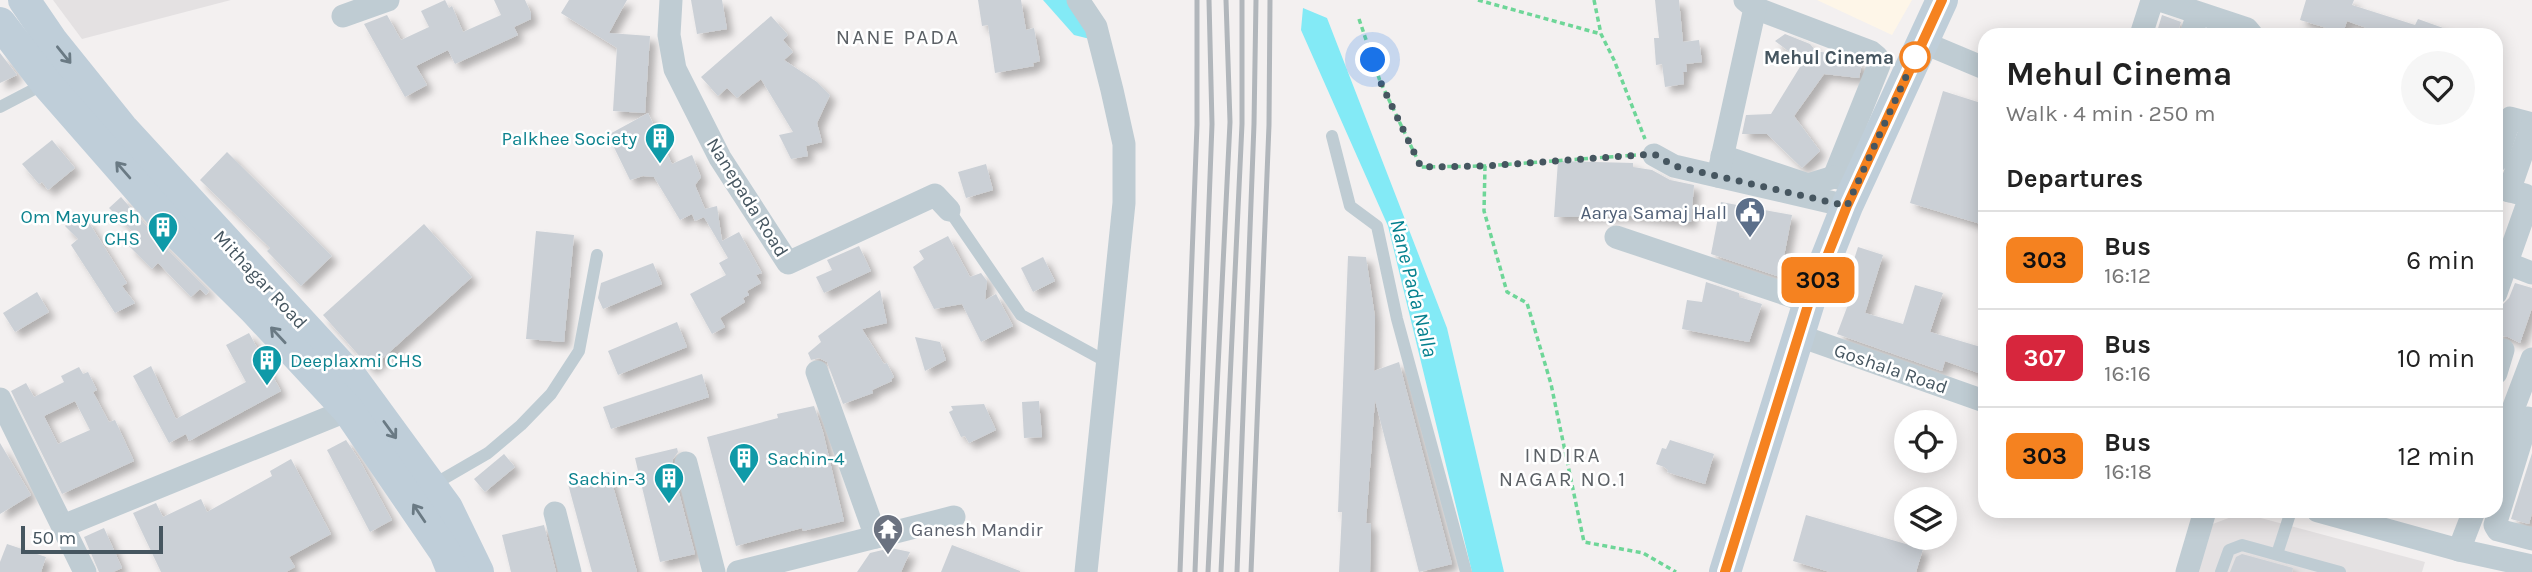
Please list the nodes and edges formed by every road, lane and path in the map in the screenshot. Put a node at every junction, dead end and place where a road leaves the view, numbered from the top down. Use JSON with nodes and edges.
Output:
{"nodes":[{"id":1,"x":24,"y":0,"type":"edge"},
{"id":2,"x":388,"y":0,"type":"edge"},
{"id":3,"x":671,"y":0,"type":"edge"},
{"id":4,"x":1078,"y":0,"type":"edge"},
{"id":5,"x":1478,"y":0,"type":"edge"},
{"id":6,"x":1594,"y":0,"type":"edge"},
{"id":7,"x":1942,"y":0,"type":"edge"},
{"id":8,"x":1750,"y":4,"type":"edge"},
{"id":9,"x":344,"y":16,"type":"dead end"},
{"id":10,"x":1359,"y":19,"type":"dead end"},
{"id":11,"x":0,"y":23,"type":"edge"},
{"id":12,"x":2203,"y":26,"type":"edge"},
{"id":13,"x":2143,"y":28,"type":"edge"},
{"id":14,"x":2232,"y":28,"type":"edge"},
{"id":15,"x":1601,"y":34,"type":"junction"},
{"id":16,"x":1922,"y":42,"type":"junction"},
{"id":17,"x":1978,"y":65,"type":"edge"},
{"id":18,"x":46,"y":83,"type":"junction"},
{"id":19,"x":1878,"y":105,"type":"junction"},
{"id":20,"x":0,"y":107,"type":"edge"},
{"id":21,"x":2517,"y":120,"type":"edge"},
{"id":22,"x":1332,"y":136,"type":"dead end"},
{"id":23,"x":2503,"y":148,"type":"edge"},
{"id":24,"x":1654,"y":155,"type":"junction"},
{"id":25,"x":1485,"y":166,"type":"junction"},
{"id":26,"x":1720,"y":166,"type":"junction"},
{"id":27,"x":2503,"y":184,"type":"edge"},
{"id":28,"x":1846,"y":188,"type":"junction"},
{"id":29,"x":2503,"y":189,"type":"edge"},
{"id":30,"x":949,"y":210,"type":"joint"},
{"id":31,"x":1616,"y":237,"type":"dead end"},
{"id":32,"x":597,"y":255,"type":"dead end"},
{"id":33,"x":2503,"y":258,"type":"edge"},
{"id":34,"x":2503,"y":263,"type":"edge"},
{"id":35,"x":2532,"y":273,"type":"edge"},
{"id":36,"x":1809,"y":302,"type":"junction"},
{"id":37,"x":1797,"y":335,"type":"junction"},
{"id":38,"x":2532,"y":359,"type":"edge"},
{"id":39,"x":1107,"y":362,"type":"junction"},
{"id":40,"x":817,"y":372,"type":"dead end"},
{"id":41,"x":0,"y":399,"type":"edge"},
{"id":42,"x":1978,"y":399,"type":"edge"},
{"id":43,"x":357,"y":404,"type":"junction"},
{"id":44,"x":2524,"y":416,"type":"edge"},
{"id":45,"x":2503,"y":444,"type":"edge"},
{"id":46,"x":686,"y":463,"type":"dead end"},
{"id":47,"x":431,"y":487,"type":"junction"},
{"id":48,"x":2503,"y":493,"type":"edge"},
{"id":49,"x":555,"y":513,"type":"dead end"},
{"id":50,"x":954,"y":517,"type":"dead end"},
{"id":51,"x":2203,"y":518,"type":"edge"},
{"id":52,"x":2289,"y":518,"type":"edge"},
{"id":53,"x":2471,"y":518,"type":"edge"},
{"id":54,"x":2496,"y":518,"type":"edge"},
{"id":55,"x":2382,"y":520,"type":"edge"},
{"id":56,"x":63,"y":526,"type":"junction"},
{"id":57,"x":876,"y":537,"type":"junction"},
{"id":58,"x":2532,"y":539,"type":"edge"},
{"id":59,"x":2459,"y":550,"type":"junction"},
{"id":60,"x":2277,"y":554,"type":"junction"},
{"id":61,"x":2530,"y":559,"type":"edge"},
{"id":62,"x":82,"y":570,"type":"edge"},
{"id":63,"x":453,"y":572,"type":"edge"},
{"id":64,"x":478,"y":572,"type":"edge"},
{"id":65,"x":570,"y":572,"type":"edge"},
{"id":66,"x":714,"y":572,"type":"edge"},
{"id":67,"x":738,"y":572,"type":"edge"},
{"id":68,"x":1086,"y":572,"type":"edge"},
{"id":69,"x":1466,"y":572,"type":"edge"},
{"id":70,"x":1676,"y":572,"type":"edge"},
{"id":71,"x":1726,"y":572,"type":"edge"},
{"id":72,"x":2187,"y":572,"type":"edge"},
{"id":73,"x":2221,"y":572,"type":"edge"},
{"id":74,"x":2340,"y":572,"type":"edge"}],
"edges":[{"from":1,"to":43,"type":"street","name":"Mithagar Road","one_way":true},
{"from":2,"to":9,"type":"street"},
{"from":3,"to":30,"type":"street","name":"Nanepada Road"},
{"from":4,"to":39,"type":"street"},
{"from":5,"to":15,"type":"path"},
{"from":6,"to":15,"type":"path"},
{"from":7,"to":16,"type":"street"},
{"from":8,"to":19,"type":"street"},
{"from":8,"to":26,"type":"street"},
{"from":10,"to":25,"type":"path"},
{"from":11,"to":18,"type":"street","name":"Mithagar Road"},
{"from":12,"to":13,"type":"street"},
{"from":12,"to":14,"type":"street"},
{"from":15,"to":24,"type":"path"},
{"from":16,"to":17,"type":"street"},
{"from":16,"to":19,"type":"street"},
{"from":18,"to":20,"type":"lane"},
{"from":43,"to":18,"type":"street","name":"Mithagar Road","one_way":true},
{"from":19,"to":28,"type":"street"},
{"from":21,"to":23,"type":"street"},
{"from":21,"to":27,"type":"street"},
{"from":22,"to":69,"type":"lane"},
{"from":24,"to":25,"type":"path"},
{"from":24,"to":26,"type":"street"},
{"from":25,"to":70,"type":"path"},
{"from":26,"to":28,"type":"street"},
{"from":26,"to":28,"type":"street"},
{"from":28,"to":36,"type":"street"},
{"from":29,"to":33,"type":"street"},
{"from":30,"to":39,"type":"lane"},
{"from":31,"to":36,"type":"street"},
{"from":32,"to":47,"type":"lane"},
{"from":34,"to":35,"type":"street"},
{"from":36,"to":37,"type":"street"},
{"from":37,"to":42,"type":"street","name":"Goshala Road"},
{"from":37,"to":71,"type":"street"},
{"from":38,"to":44,"type":"street"},
{"from":39,"to":68,"type":"street"},
{"from":40,"to":57,"type":"street"},
{"from":41,"to":56,"type":"street"},
{"from":43,"to":47,"type":"street","name":"Mithagar Road","one_way":true},
{"from":43,"to":56,"type":"street"},
{"from":63,"to":43,"type":"street","name":"Mithagar Road","one_way":true},
{"from":44,"to":45,"type":"street"},
{"from":44,"to":48,"type":"street"},
{"from":46,"to":66,"type":"street"},
{"from":47,"to":64,"type":"street","name":"Mithagar Road"},
{"from":49,"to":65,"type":"street"},
{"from":50,"to":57,"type":"street"},
{"from":51,"to":72,"type":"street"},
{"from":52,"to":60,"type":"lane"},
{"from":53,"to":59,"type":"street"},
{"from":54,"to":58,"type":"street"},
{"from":55,"to":59,"type":"street"},
{"from":56,"to":62,"type":"street"},
{"from":57,"to":67,"type":"street"},
{"from":59,"to":61,"type":"street"},
{"from":60,"to":73,"type":"lane"},
{"from":60,"to":74,"type":"lane"}]}
